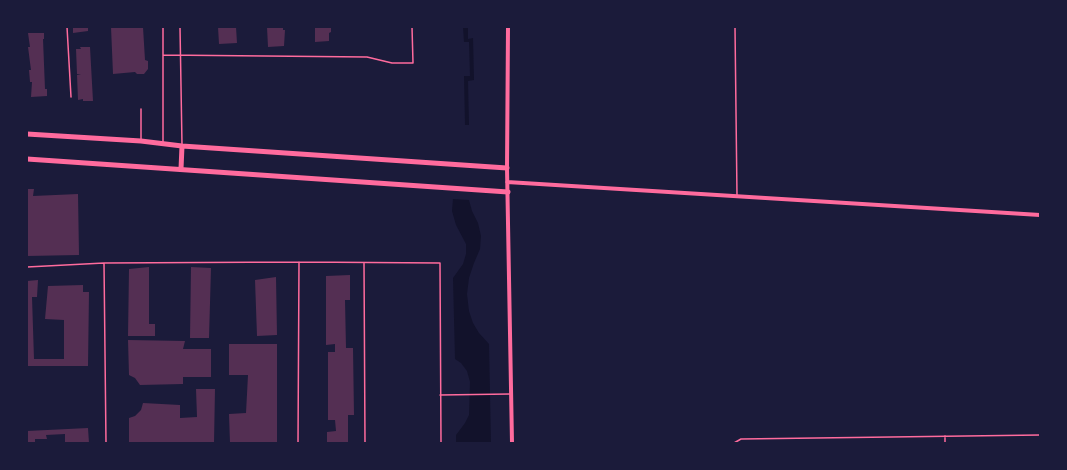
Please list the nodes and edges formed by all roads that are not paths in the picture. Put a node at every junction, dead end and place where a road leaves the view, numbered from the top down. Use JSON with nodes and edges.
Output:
{"nodes":[{"id":1,"x":163,"y":27,"type":"edge"},
{"id":2,"x":180,"y":27,"type":"edge"},
{"id":3,"x":412,"y":27,"type":"edge"},
{"id":4,"x":508,"y":27,"type":"edge"},
{"id":5,"x":735,"y":27,"type":"edge"},
{"id":6,"x":163,"y":56,"type":"junction"},
{"id":7,"x":181,"y":56,"type":"junction"},
{"id":8,"x":141,"y":109,"type":"dead end"},
{"id":9,"x":27,"y":134,"type":"edge"},
{"id":10,"x":141,"y":141,"type":"junction"},
{"id":11,"x":164,"y":144,"type":"junction"},
{"id":12,"x":182,"y":146,"type":"junction"},
{"id":13,"x":27,"y":159,"type":"edge"},
{"id":14,"x":507,"y":168,"type":"junction"},
{"id":15,"x":181,"y":170,"type":"junction"},
{"id":16,"x":507,"y":182,"type":"junction"},
{"id":17,"x":508,"y":192,"type":"junction"},
{"id":18,"x":737,"y":196,"type":"junction"},
{"id":19,"x":1040,"y":215,"type":"edge"},
{"id":20,"x":299,"y":262,"type":"junction"},
{"id":21,"x":364,"y":262,"type":"junction"},
{"id":22,"x":104,"y":263,"type":"junction"},
{"id":23,"x":27,"y":267,"type":"edge"},
{"id":24,"x":511,"y":394,"type":"junction"},
{"id":25,"x":440,"y":395,"type":"junction"},
{"id":26,"x":1040,"y":435,"type":"edge"},
{"id":27,"x":945,"y":436,"type":"junction"},
{"id":28,"x":106,"y":443,"type":"edge"},
{"id":29,"x":298,"y":443,"type":"edge"},
{"id":30,"x":366,"y":443,"type":"edge"},
{"id":31,"x":441,"y":443,"type":"edge"},
{"id":32,"x":512,"y":443,"type":"edge"},
{"id":33,"x":734,"y":443,"type":"edge"},
{"id":34,"x":945,"y":443,"type":"edge"}],
"edges":[{"from":1,"to":6,"type":"lane"},
{"from":2,"to":7,"type":"lane"},
{"from":3,"to":7,"type":"lane"},
{"from":4,"to":14,"type":"street"},
{"from":5,"to":18,"type":"lane"},
{"from":6,"to":7,"type":"lane"},
{"from":6,"to":11,"type":"lane"},
{"from":7,"to":12,"type":"lane"},
{"from":8,"to":10,"type":"lane"},
{"from":9,"to":10,"type":"main road"},
{"from":10,"to":11,"type":"main road"},
{"from":11,"to":12,"type":"main road"},
{"from":12,"to":14,"type":"main road"},
{"from":12,"to":15,"type":"main road"},
{"from":13,"to":15,"type":"main road"},
{"from":14,"to":16,"type":"street"},
{"from":15,"to":17,"type":"main road"},
{"from":16,"to":17,"type":"street"},
{"from":16,"to":18,"type":"street"},
{"from":17,"to":24,"type":"street"},
{"from":18,"to":19,"type":"street"},
{"from":20,"to":21,"type":"lane"},
{"from":20,"to":22,"type":"lane"},
{"from":20,"to":29,"type":"lane"},
{"from":21,"to":25,"type":"lane"},
{"from":21,"to":30,"type":"lane"},
{"from":22,"to":23,"type":"lane"},
{"from":22,"to":28,"type":"lane"},
{"from":24,"to":25,"type":"lane"},
{"from":24,"to":32,"type":"street"},
{"from":25,"to":31,"type":"lane"},
{"from":26,"to":27,"type":"lane"},
{"from":27,"to":33,"type":"lane"},
{"from":27,"to":34,"type":"lane"}]}
